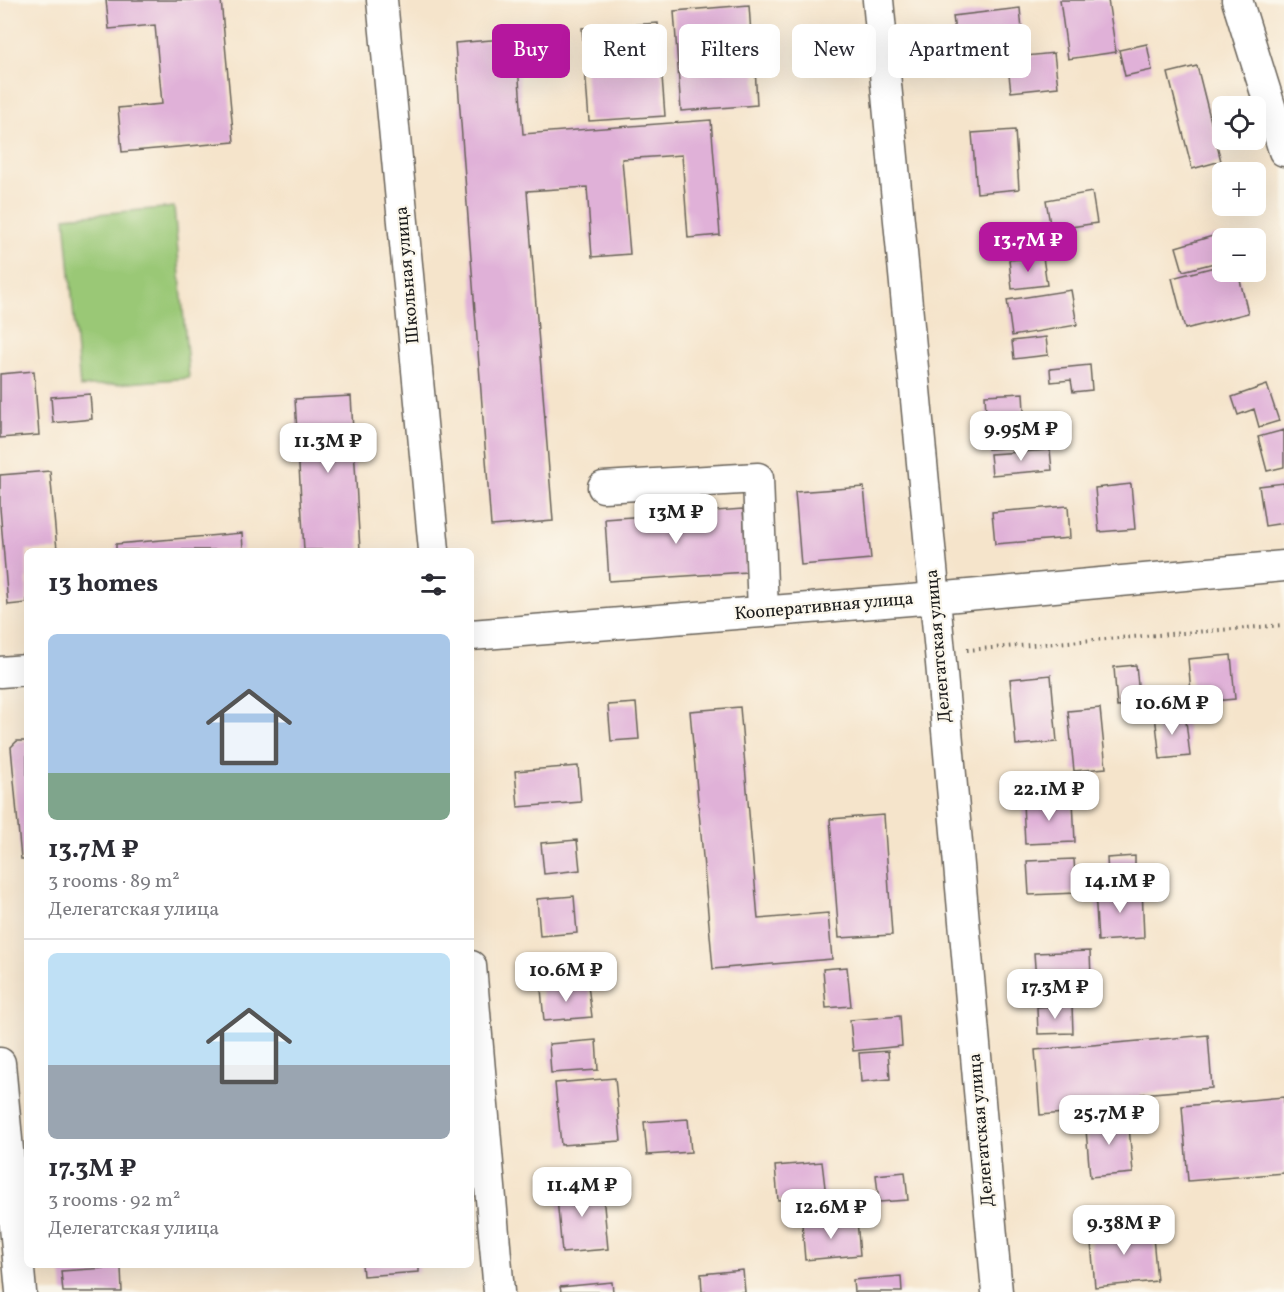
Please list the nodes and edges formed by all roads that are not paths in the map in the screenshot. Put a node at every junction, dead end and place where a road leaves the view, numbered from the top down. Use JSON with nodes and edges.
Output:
{"nodes":[{"id":1,"x":382,"y":0,"type":"edge"},
{"id":2,"x":878,"y":0,"type":"edge"},
{"id":3,"x":1237,"y":0,"type":"edge"},
{"id":4,"x":1284,"y":151,"type":"edge"},
{"id":5,"x":603,"y":487,"type":"dead end"},
{"id":6,"x":434,"y":548,"type":"edge"},
{"id":7,"x":1284,"y":566,"type":"edge"},
{"id":8,"x":934,"y":598,"type":"junction"},
{"id":9,"x":763,"y":612,"type":"junction"},
{"id":10,"x":474,"y":635,"type":"edge"},
{"id":11,"x":24,"y":670,"type":"edge"},
{"id":12,"x":0,"y":672,"type":"edge"},
{"id":13,"x":474,"y":1001,"type":"edge"},
{"id":14,"x":0,"y":1063,"type":"edge"},
{"id":15,"x":21,"y":1292,"type":"edge"},
{"id":16,"x":499,"y":1292,"type":"edge"},
{"id":17,"x":997,"y":1292,"type":"edge"}],
"edges":[{"from":1,"to":6,"type":"street","name":"Школьная улица"},
{"from":2,"to":8,"type":"street","name":"Делегатская улица"},
{"from":3,"to":4,"type":"street"},
{"from":5,"to":9,"type":"street"},
{"from":7,"to":8,"type":"street","name":"Кооперативная улица"},
{"from":8,"to":9,"type":"street","name":"Кооперативная улица"},
{"from":8,"to":17,"type":"street","name":"Делегатская улица"},
{"from":9,"to":10,"type":"street","name":"Кооперативная улица"},
{"from":11,"to":12,"type":"street"},
{"from":13,"to":16,"type":"street"},
{"from":14,"to":15,"type":"street"}]}
